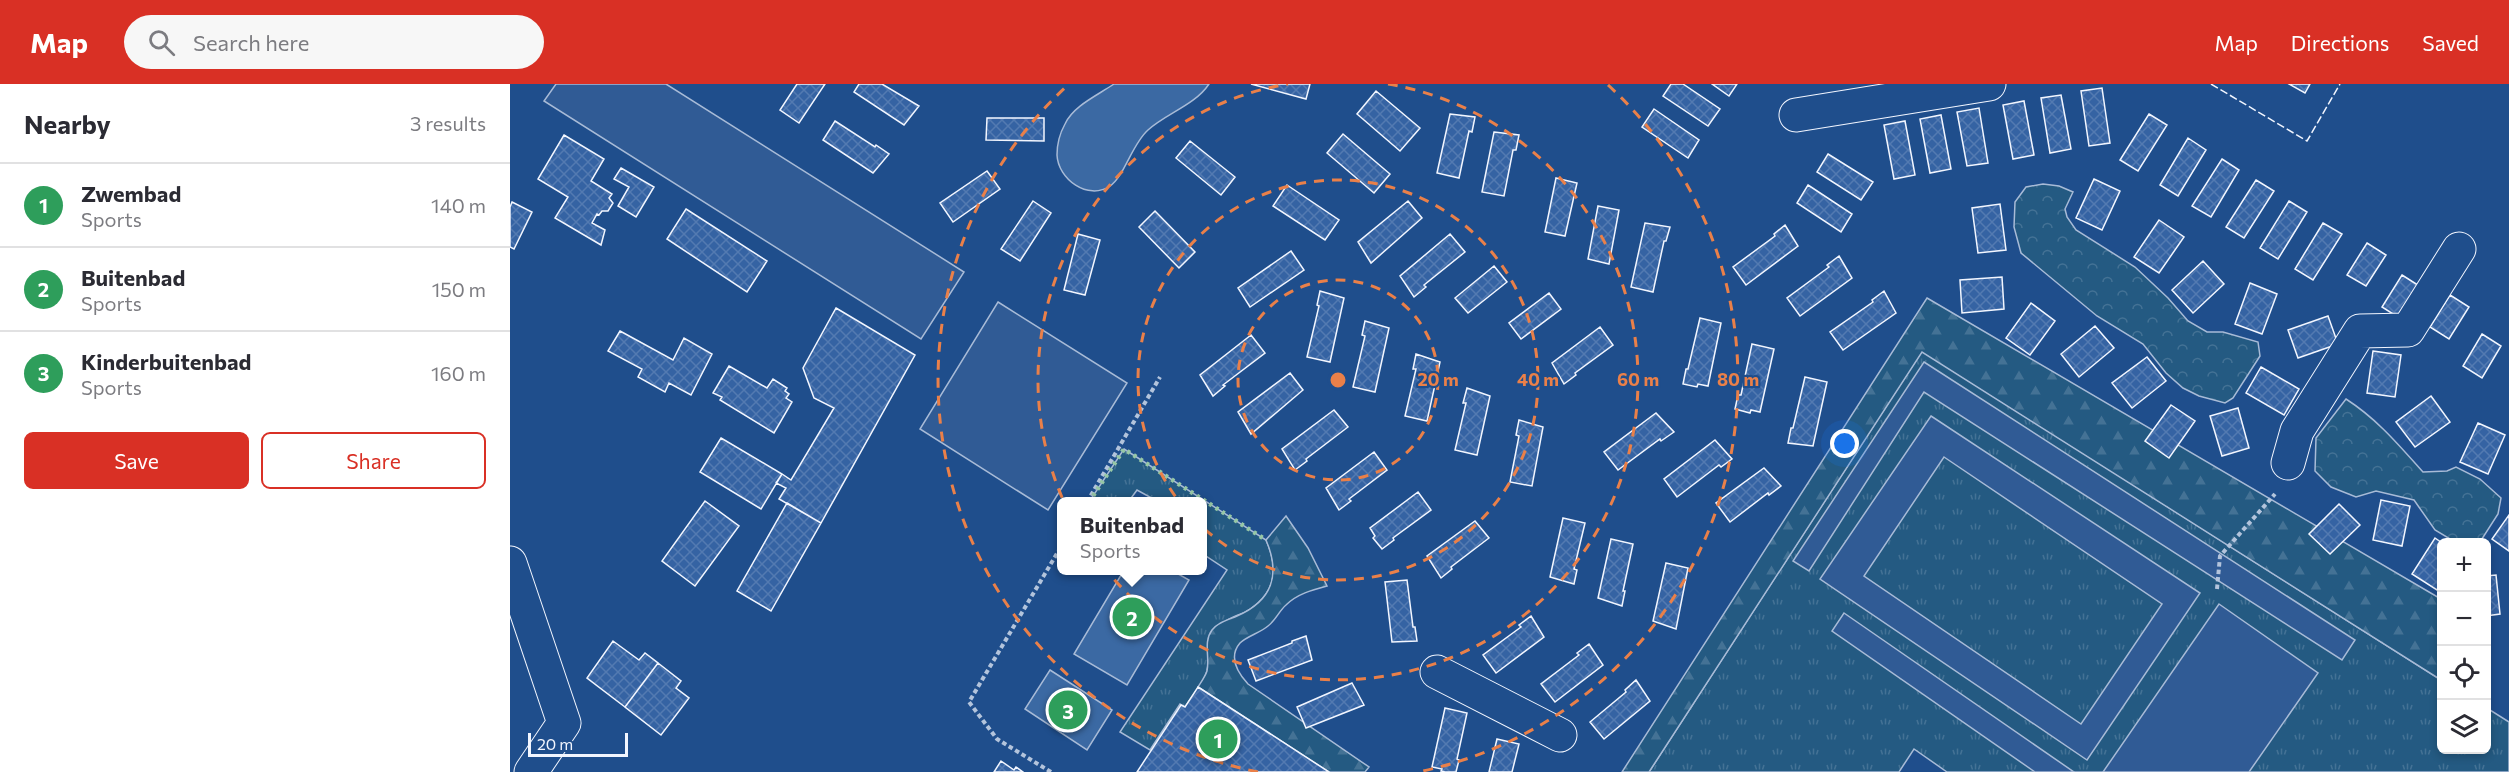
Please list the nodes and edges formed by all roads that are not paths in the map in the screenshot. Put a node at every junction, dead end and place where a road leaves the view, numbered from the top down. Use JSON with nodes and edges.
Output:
{"nodes":[{"id":1,"x":1989,"y":84,"type":"edge"},
{"id":2,"x":1796,"y":115,"type":"dead end"},
{"id":3,"x":2459,"y":249,"type":"dead end"},
{"id":4,"x":2288,"y":463,"type":"road end"},
{"id":5,"x":510,"y":563,"type":"edge"},
{"id":6,"x":1437,"y":672,"type":"dead end"},
{"id":7,"x":1560,"y":735,"type":"dead end"},
{"id":8,"x":531,"y":772,"type":"edge"}],
"edges":[{"from":1,"to":2,"type":"street"},
{"from":3,"to":4,"type":"street"},
{"from":5,"to":8,"type":"street"},
{"from":6,"to":7,"type":"street"}]}
